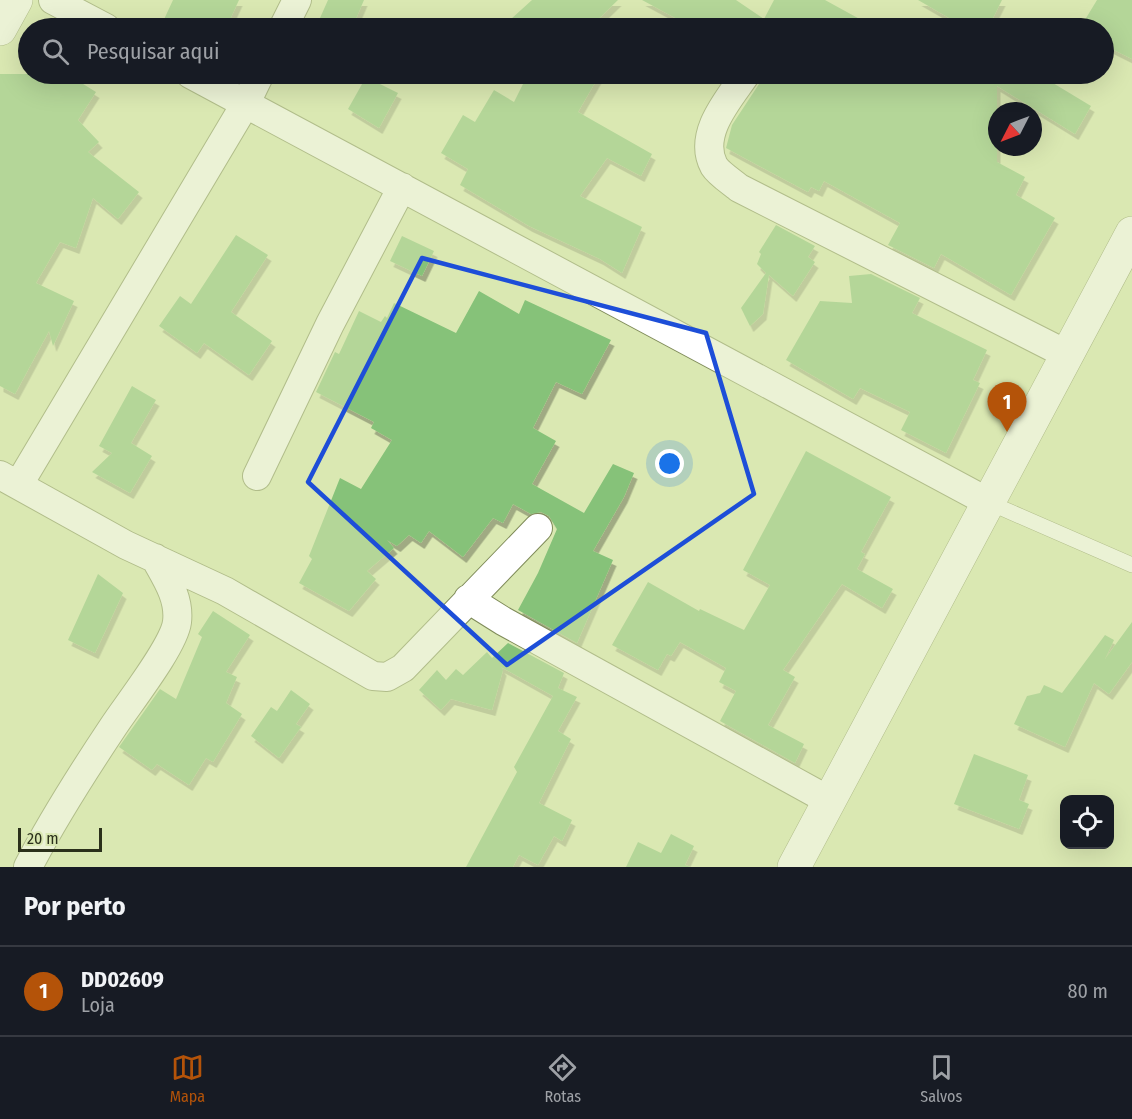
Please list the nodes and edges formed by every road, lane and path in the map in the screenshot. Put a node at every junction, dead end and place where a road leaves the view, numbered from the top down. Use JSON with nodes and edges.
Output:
{"nodes":[{"id":1,"x":16,"y":0,"type":"edge"},
{"id":2,"x":53,"y":0,"type":"edge"},
{"id":3,"x":297,"y":0,"type":"edge"},
{"id":4,"x":87,"y":18,"type":"edge"},
{"id":5,"x":288,"y":18,"type":"edge"},
{"id":6,"x":0,"y":30,"type":"edge"},
{"id":7,"x":209,"y":84,"type":"edge"},
{"id":8,"x":255,"y":84,"type":"edge"},
{"id":9,"x":739,"y":84,"type":"edge"},
{"id":10,"x":246,"y":103,"type":"junction"},
{"id":11,"x":402,"y":187,"type":"junction"},
{"id":12,"x":1132,"y":233,"type":"edge"},
{"id":13,"x":1068,"y":355,"type":"junction"},
{"id":14,"x":257,"y":476,"type":"dead end"},
{"id":15,"x":9,"y":479,"type":"edge"},
{"id":16,"x":990,"y":503,"type":"junction"},
{"id":17,"x":538,"y":528,"type":"dead end"},
{"id":18,"x":154,"y":558,"type":"junction"},
{"id":19,"x":1132,"y":565,"type":"edge"},
{"id":20,"x":468,"y":599,"type":"junction"},
{"id":21,"x":830,"y":801,"type":"junction"},
{"id":22,"x":28,"y":867,"type":"edge"},
{"id":23,"x":794,"y":867,"type":"edge"}],
"edges":[{"from":1,"to":6,"type":"main road"},
{"from":2,"to":4,"type":"street"},
{"from":3,"to":5,"type":"street"},
{"from":7,"to":10,"type":"street"},
{"from":8,"to":10,"type":"street"},
{"from":9,"to":13,"type":"street"},
{"from":10,"to":11,"type":"street"},
{"from":10,"to":15,"type":"street"},
{"from":11,"to":14,"type":"street"},
{"from":11,"to":16,"type":"street"},
{"from":12,"to":13,"type":"main road"},
{"from":13,"to":16,"type":"main road"},
{"from":15,"to":18,"type":"street"},
{"from":16,"to":19,"type":"lane"},
{"from":16,"to":21,"type":"main road"},
{"from":17,"to":20,"type":"street"},
{"from":18,"to":20,"type":"street"},
{"from":18,"to":22,"type":"street"},
{"from":20,"to":21,"type":"street"},
{"from":21,"to":23,"type":"main road"}]}
